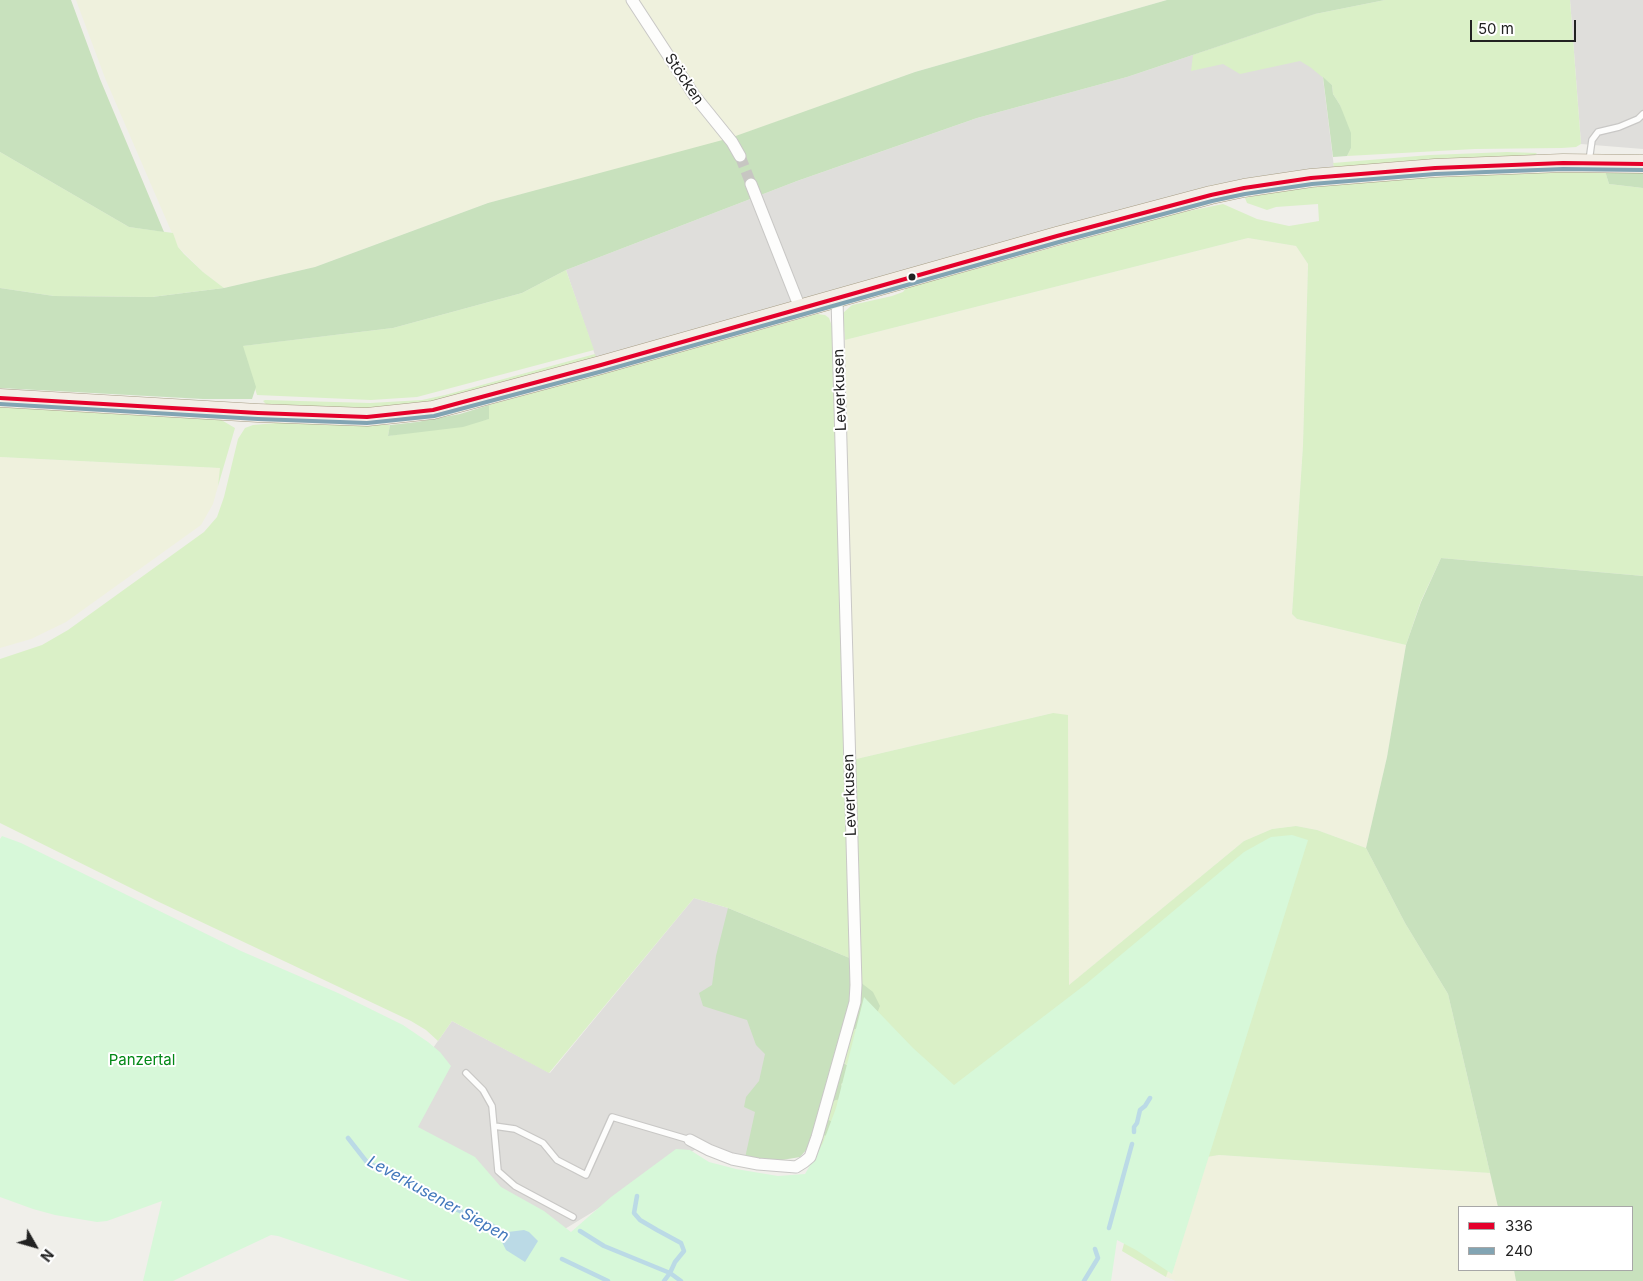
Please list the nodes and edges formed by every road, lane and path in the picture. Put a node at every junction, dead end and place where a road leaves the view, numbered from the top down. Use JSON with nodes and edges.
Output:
{"nodes":[{"id":1,"x":632,"y":0,"type":"edge"},
{"id":2,"x":1643,"y":114,"type":"edge"},
{"id":3,"x":740,"y":156,"type":"tunnel mouth"},
{"id":4,"x":1588,"y":163,"type":"junction"},
{"id":5,"x":1643,"y":164,"type":"edge"},
{"id":6,"x":751,"y":184,"type":"tunnel mouth"},
{"id":7,"x":837,"y":299,"type":"junction"},
{"id":8,"x":800,"y":308,"type":"junction"},
{"id":9,"x":0,"y":398,"type":"edge"},
{"id":10,"x":466,"y":1073,"type":"dead end"},
{"id":11,"x":494,"y":1126,"type":"junction"},
{"id":12,"x":690,"y":1140,"type":"joint"},
{"id":13,"x":573,"y":1217,"type":"dead end"}],
"edges":[{"from":1,"to":3,"type":"street","name":"Stöcken"},
{"from":2,"to":4,"type":"lane"},
{"from":4,"to":5,"type":"main road"},
{"from":4,"to":7,"type":"main road"},
{"from":6,"to":8,"type":"street"},
{"from":7,"to":8,"type":"main road"},
{"from":7,"to":12,"type":"street","name":"Leverkusen"},
{"from":8,"to":9,"type":"main road"},
{"from":10,"to":11,"type":"lane"},
{"from":11,"to":12,"type":"lane"},
{"from":11,"to":13,"type":"lane"}]}
